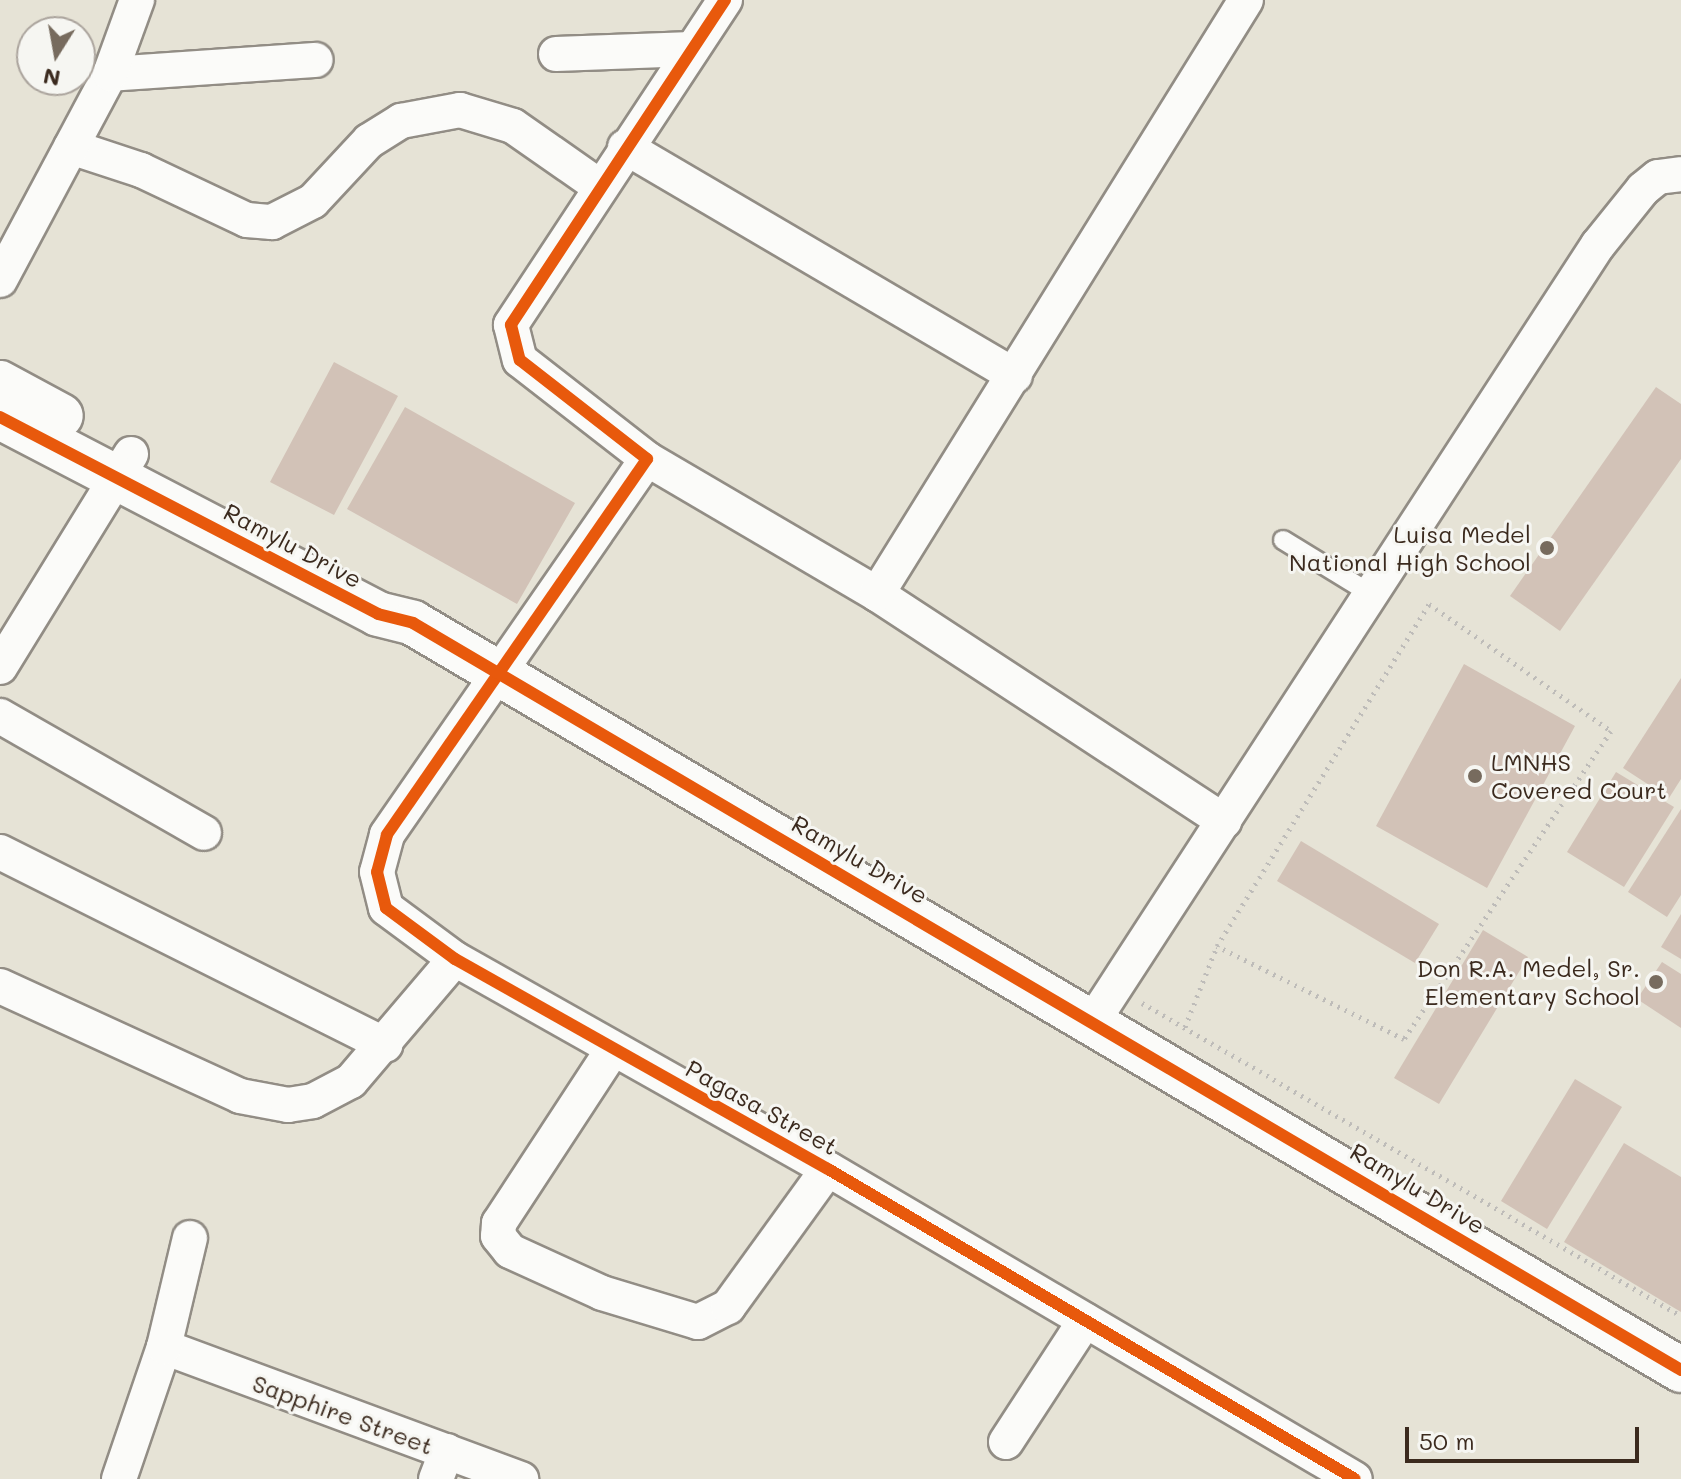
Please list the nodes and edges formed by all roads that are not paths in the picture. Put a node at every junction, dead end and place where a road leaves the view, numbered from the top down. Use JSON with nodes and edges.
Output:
{"nodes":[{"id":1,"x":137,"y":0,"type":"edge"},
{"id":2,"x":725,"y":0,"type":"edge"},
{"id":3,"x":1246,"y":0,"type":"edge"},
{"id":4,"x":692,"y":49,"type":"junction"},
{"id":5,"x":556,"y":54,"type":"dead end"},
{"id":6,"x":316,"y":60,"type":"dead end"},
{"id":7,"x":110,"y":74,"type":"junction"},
{"id":8,"x":71,"y":147,"type":"junction"},
{"id":9,"x":625,"y":147,"type":"junction"},
{"id":10,"x":1681,"y":174,"type":"edge"},
{"id":11,"x":599,"y":186,"type":"junction"},
{"id":12,"x":0,"y":280,"type":"edge"},
{"id":13,"x":1015,"y":376,"type":"junction"},
{"id":14,"x":0,"y":383,"type":"edge"},
{"id":15,"x":0,"y":417,"type":"edge"},
{"id":16,"x":647,"y":459,"type":"junction"},
{"id":17,"x":124,"y":466,"type":"junction"},
{"id":18,"x":1283,"y":540,"type":"dead end"},
{"id":19,"x":877,"y":594,"type":"junction"},
{"id":20,"x":1371,"y":594,"type":"junction"},
{"id":21,"x":0,"y":667,"type":"edge"},
{"id":22,"x":500,"y":675,"type":"junction"},
{"id":23,"x":0,"y":716,"type":"edge"},
{"id":24,"x":1224,"y":821,"type":"junction"},
{"id":25,"x":204,"y":833,"type":"dead end"},
{"id":26,"x":0,"y":852,"type":"edge"},
{"id":27,"x":455,"y":959,"type":"junction"},
{"id":28,"x":0,"y":986,"type":"edge"},
{"id":29,"x":1104,"y":1005,"type":"junction"},
{"id":30,"x":385,"y":1045,"type":"junction"},
{"id":31,"x":613,"y":1049,"type":"junction"},
{"id":32,"x":828,"y":1169,"type":"junction"},
{"id":33,"x":190,"y":1238,"type":"dead end"},
{"id":34,"x":1085,"y":1321,"type":"junction"},
{"id":35,"x":164,"y":1347,"type":"junction"},
{"id":36,"x":1681,"y":1370,"type":"edge"},
{"id":37,"x":1006,"y":1442,"type":"dead end"},
{"id":38,"x":441,"y":1465,"type":"edge"},
{"id":39,"x":119,"y":1479,"type":"edge"},
{"id":40,"x":521,"y":1479,"type":"edge"},
{"id":41,"x":1355,"y":1479,"type":"edge"}],
"edges":[{"from":1,"to":7,"type":"street"},
{"from":2,"to":4,"type":"street"},
{"from":3,"to":13,"type":"street"},
{"from":4,"to":5,"type":"street"},
{"from":4,"to":9,"type":"street"},
{"from":6,"to":7,"type":"street"},
{"from":7,"to":8,"type":"street"},
{"from":8,"to":11,"type":"street"},
{"from":8,"to":12,"type":"street"},
{"from":9,"to":11,"type":"street"},
{"from":9,"to":13,"type":"street"},
{"from":10,"to":20,"type":"street"},
{"from":11,"to":16,"type":"street"},
{"from":13,"to":19,"type":"street"},
{"from":14,"to":17,"type":"street","name":"Ramylu Drive"},
{"from":15,"to":17,"type":"street","name":"Ramylu Drive"},
{"from":16,"to":19,"type":"street"},
{"from":16,"to":22,"type":"street","name":"Pagasa Street"},
{"from":17,"to":21,"type":"street"},
{"from":17,"to":22,"type":"street","name":"Ramylu Drive"},
{"from":18,"to":20,"type":"lane"},
{"from":19,"to":24,"type":"street"},
{"from":20,"to":24,"type":"street"},
{"from":22,"to":27,"type":"street","name":"Pagasa Street"},
{"from":22,"to":29,"type":"street","name":"Ramylu Drive"},
{"from":23,"to":25,"type":"street"},
{"from":24,"to":29,"type":"street"},
{"from":26,"to":30,"type":"street"},
{"from":27,"to":30,"type":"street"},
{"from":27,"to":31,"type":"street","name":"Pagasa Street"},
{"from":28,"to":30,"type":"street"},
{"from":29,"to":36,"type":"street","name":"Ramylu Drive"},
{"from":31,"to":32,"type":"street","name":"Pagasa Street"},
{"from":31,"to":32,"type":"street"},
{"from":32,"to":34,"type":"street","name":"Pagasa Street"},
{"from":33,"to":35,"type":"street"},
{"from":34,"to":37,"type":"street"},
{"from":34,"to":41,"type":"street","name":"Pagasa Street"},
{"from":35,"to":38,"type":"street","name":"Sapphire Street"},
{"from":35,"to":39,"type":"street"},
{"from":38,"to":40,"type":"street","name":"Sapphire Street"}]}
